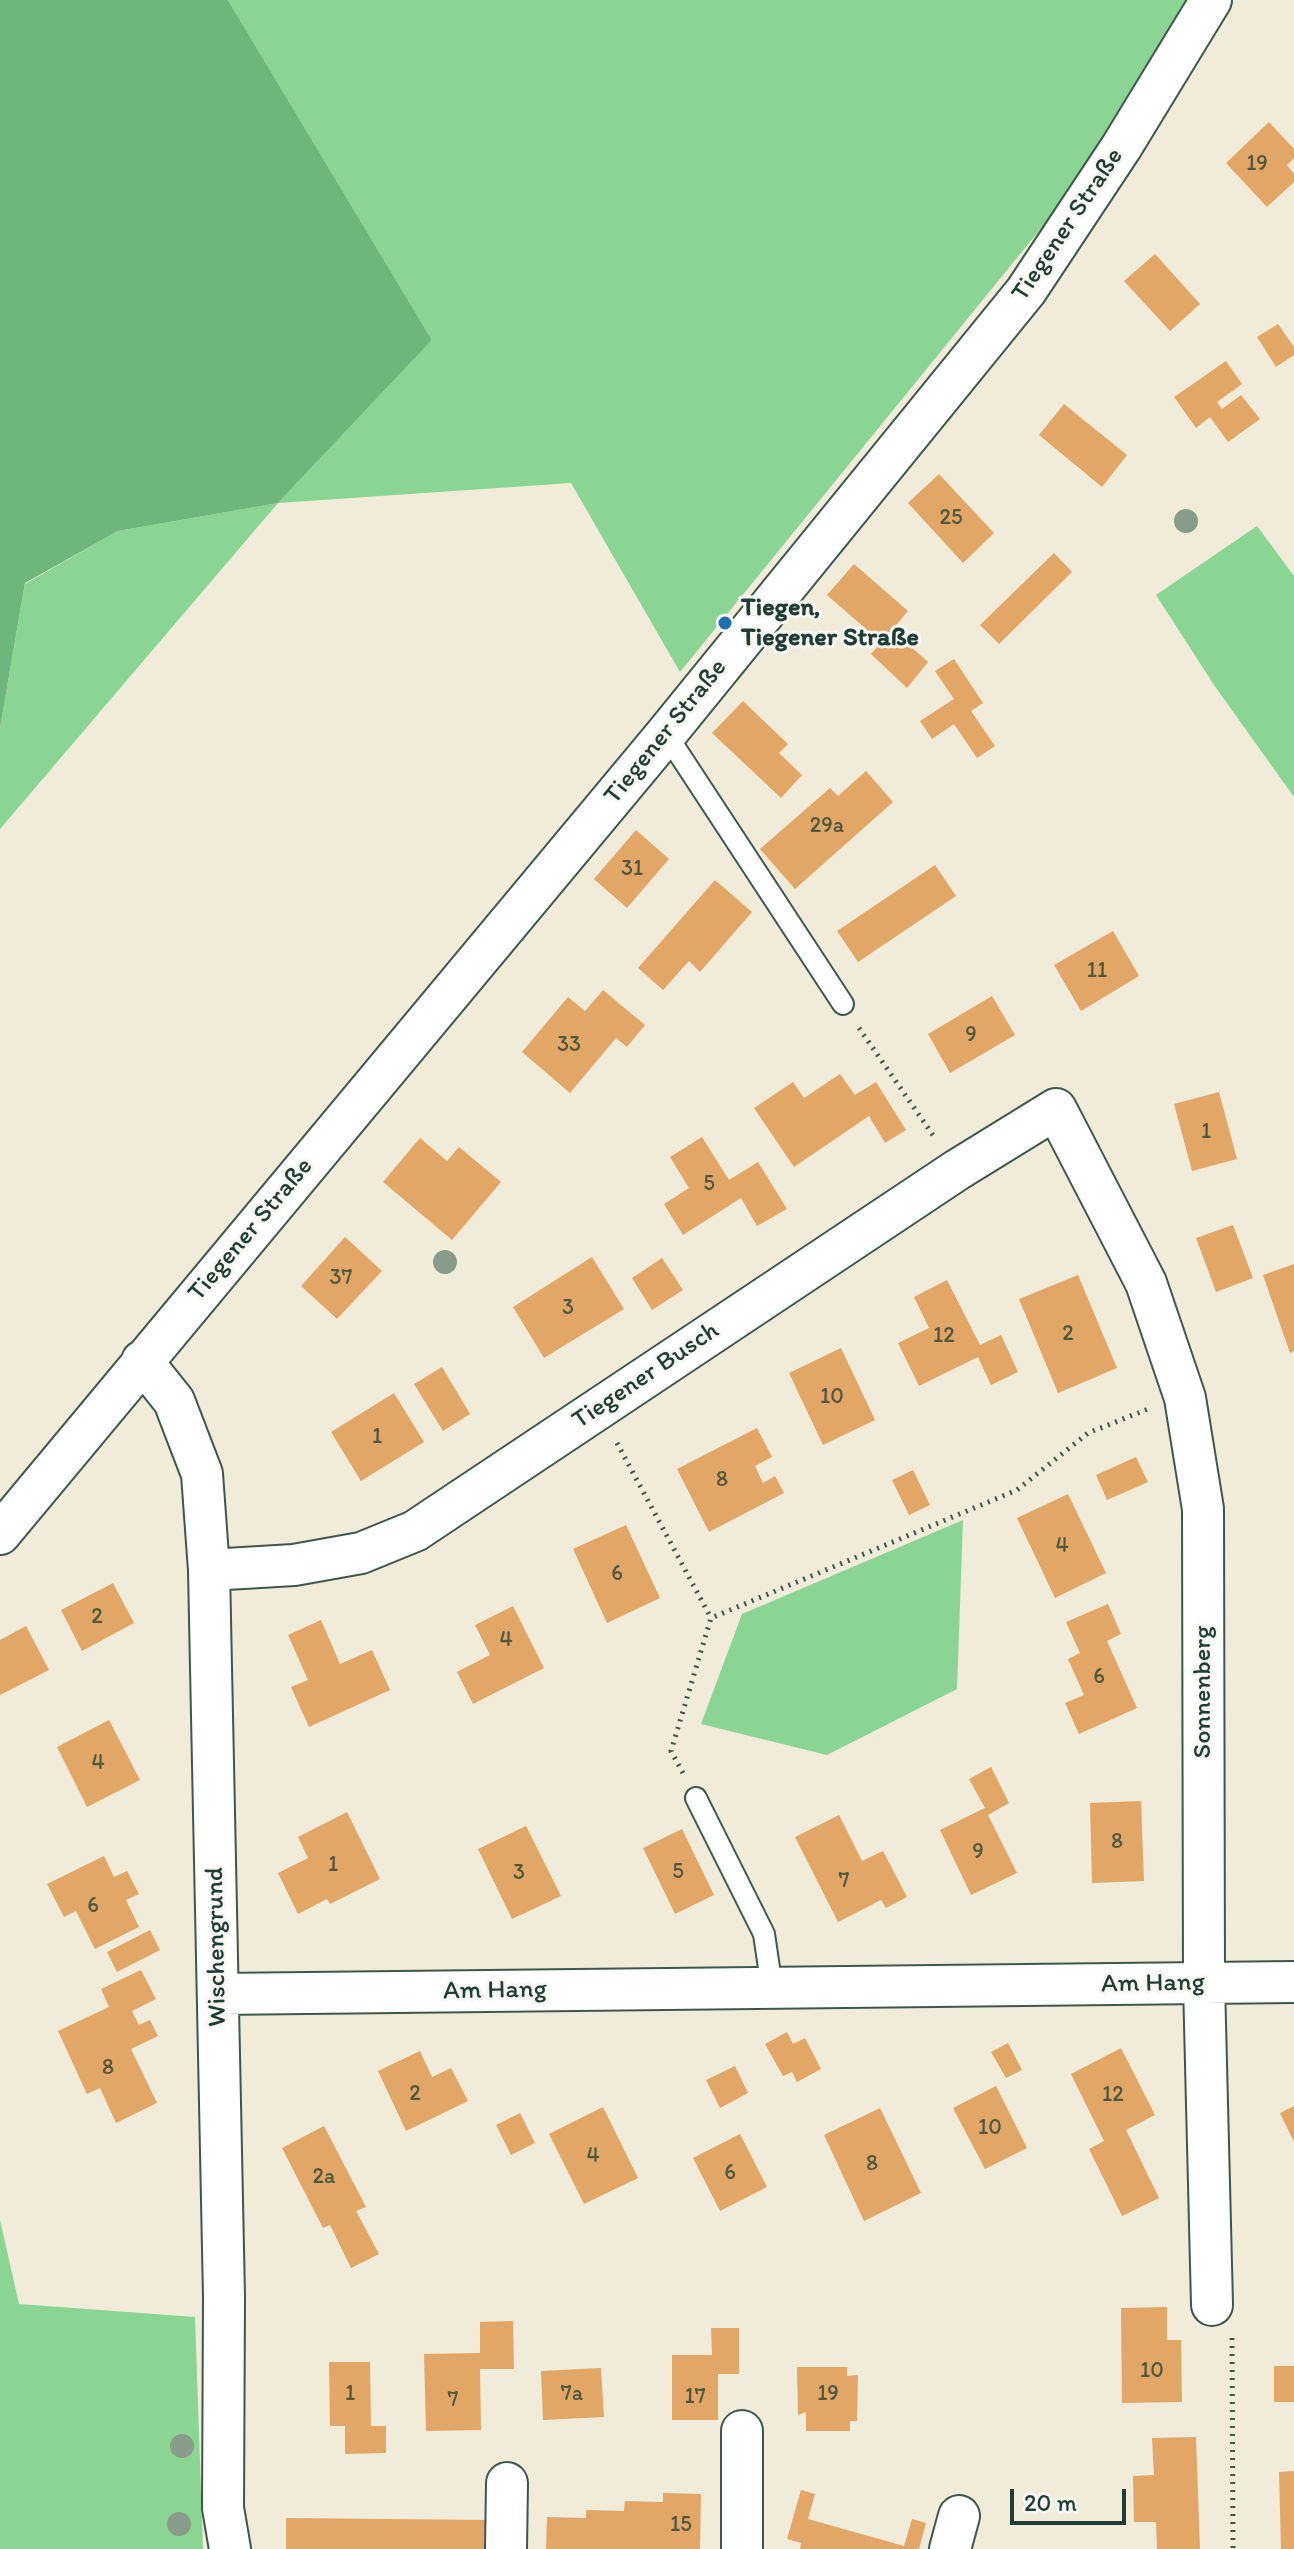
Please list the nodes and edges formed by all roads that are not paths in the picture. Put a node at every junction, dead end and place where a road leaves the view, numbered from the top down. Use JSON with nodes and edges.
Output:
{"nodes":[{"id":1,"x":1211,"y":0,"type":"edge"},
{"id":2,"x":666,"y":734,"type":"junction"},
{"id":3,"x":843,"y":1004,"type":"road end"},
{"id":4,"x":1056,"y":1109,"type":"joint"},
{"id":5,"x":142,"y":1361,"type":"junction"},
{"id":6,"x":0,"y":1534,"type":"edge"},
{"id":7,"x":209,"y":1570,"type":"junction"},
{"id":8,"x":696,"y":1798,"type":"road end"},
{"id":9,"x":1294,"y":1982,"type":"edge"},
{"id":10,"x":1204,"y":1983,"type":"junction"},
{"id":11,"x":772,"y":1988,"type":"junction"},
{"id":12,"x":218,"y":1994,"type":"junction"},
{"id":13,"x":1212,"y":2305,"type":"road end"},
{"id":14,"x":742,"y":2431,"type":"dead end"},
{"id":15,"x":507,"y":2483,"type":"dead end"},
{"id":16,"x":230,"y":2549,"type":"edge"},
{"id":17,"x":506,"y":2549,"type":"edge"},
{"id":18,"x":742,"y":2549,"type":"edge"}],
"edges":[{"from":1,"to":2,"type":"street","name":"Tiegener Straße"},
{"from":2,"to":3,"type":"lane"},
{"from":2,"to":5,"type":"street","name":"Tiegener Straße"},
{"from":4,"to":7,"type":"street","name":"Tiegener Busch"},
{"from":4,"to":10,"type":"street","name":"Sonnenberg"},
{"from":5,"to":6,"type":"street","name":"Tiegener Straße"},
{"from":5,"to":7,"type":"street","name":"Wischengrund"},
{"from":7,"to":12,"type":"street","name":"Wischengrund"},
{"from":8,"to":11,"type":"lane"},
{"from":9,"to":10,"type":"street","name":"Am Hang"},
{"from":10,"to":11,"type":"street","name":"Am Hang"},
{"from":10,"to":13,"type":"street","name":"Sonnenberg"},
{"from":11,"to":12,"type":"street","name":"Am Hang"},
{"from":12,"to":16,"type":"street","name":"Wischengrund"},
{"from":14,"to":18,"type":"street"},
{"from":15,"to":17,"type":"street"}]}
